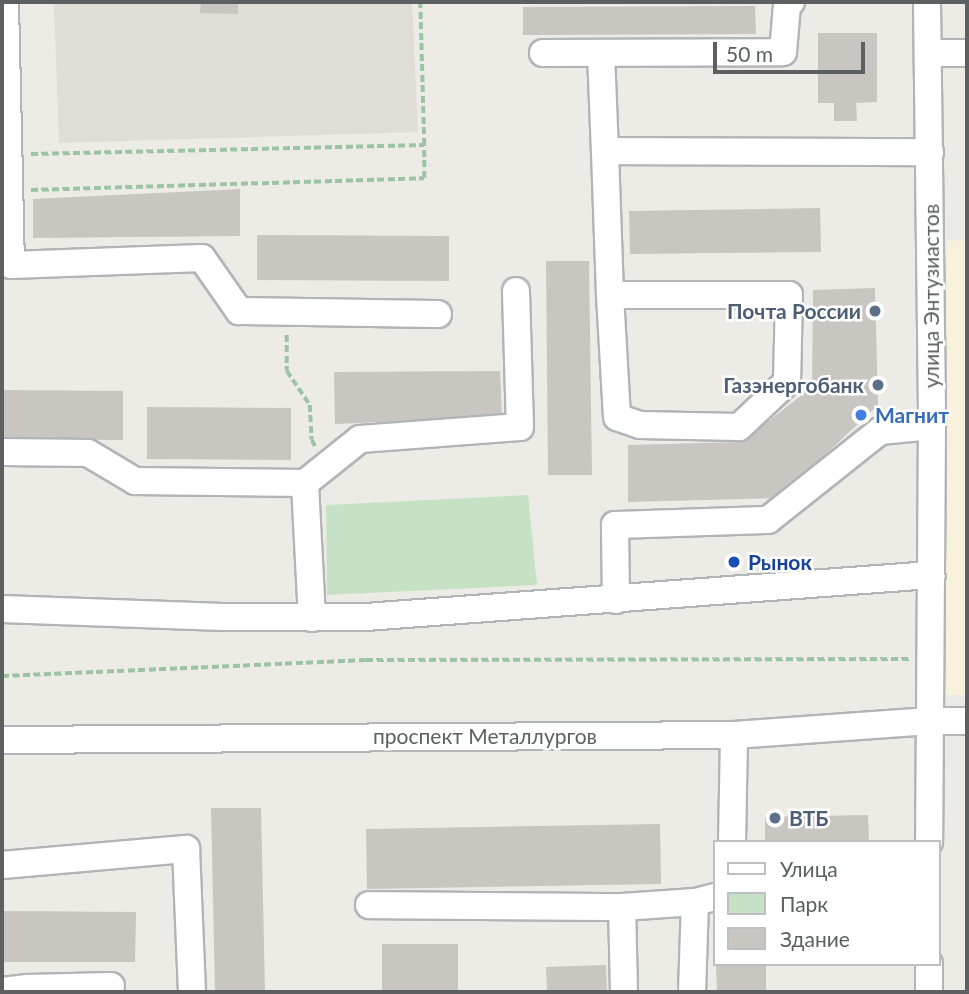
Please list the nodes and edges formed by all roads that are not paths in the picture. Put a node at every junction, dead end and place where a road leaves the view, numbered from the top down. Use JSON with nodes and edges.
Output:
{"nodes":[{"id":1,"x":5,"y":2,"type":"edge"},
{"id":2,"x":791,"y":2,"type":"edge"},
{"id":3,"x":927,"y":2,"type":"edge"},
{"id":4,"x":601,"y":52,"type":"junction"},
{"id":5,"x":543,"y":53,"type":"dead end"},
{"id":6,"x":929,"y":53,"type":"junction"},
{"id":7,"x":967,"y":53,"type":"edge"},
{"id":8,"x":605,"y":151,"type":"junction"},
{"id":9,"x":930,"y":152,"type":"junction"},
{"id":10,"x":516,"y":291,"type":"dead end"},
{"id":11,"x":610,"y":295,"type":"junction"},
{"id":12,"x":438,"y":313,"type":"dead end"},
{"id":13,"x":932,"y":426,"type":"junction"},
{"id":14,"x":2,"y":452,"type":"edge"},
{"id":15,"x":304,"y":484,"type":"junction"},
{"id":16,"x":930,"y":575,"type":"junction"},
{"id":17,"x":616,"y":600,"type":"junction"},
{"id":18,"x":2,"y":609,"type":"edge"},
{"id":19,"x":312,"y":618,"type":"junction"},
{"id":20,"x":929,"y":720,"type":"junction"},
{"id":21,"x":967,"y":721,"type":"edge"},
{"id":22,"x":734,"y":735,"type":"junction"},
{"id":23,"x":2,"y":740,"type":"edge"},
{"id":24,"x":732,"y":840,"type":"edge"},
{"id":25,"x":929,"y":840,"type":"edge"},
{"id":26,"x":2,"y":865,"type":"edge"},
{"id":27,"x":705,"y":899,"type":"edge"},
{"id":28,"x":369,"y":905,"type":"dead end"},
{"id":29,"x":622,"y":907,"type":"junction"},
{"id":30,"x":929,"y":966,"type":"edge"},
{"id":31,"x":111,"y":986,"type":"dead end"},
{"id":32,"x":19,"y":990,"type":"edge"},
{"id":33,"x":192,"y":992,"type":"edge"},
{"id":34,"x":624,"y":992,"type":"edge"},
{"id":35,"x":692,"y":992,"type":"edge"},
{"id":36,"x":929,"y":992,"type":"edge"}],
"edges":[{"from":1,"to":12,"type":"street"},
{"from":2,"to":4,"type":"street"},
{"from":3,"to":6,"type":"street","name":"улица Энтузиастов"},
{"from":4,"to":5,"type":"street"},
{"from":4,"to":8,"type":"street"},
{"from":6,"to":7,"type":"street"},
{"from":6,"to":9,"type":"street","name":"улица Энтузиастов"},
{"from":8,"to":9,"type":"street"},
{"from":8,"to":11,"type":"street"},
{"from":9,"to":13,"type":"street","name":"улица Энтузиастов"},
{"from":10,"to":15,"type":"street"},
{"from":11,"to":11,"type":"street"},
{"from":13,"to":16,"type":"street","name":"улица Энтузиастов"},
{"from":13,"to":17,"type":"street"},
{"from":14,"to":15,"type":"street"},
{"from":15,"to":19,"type":"street"},
{"from":16,"to":17,"type":"street"},
{"from":16,"to":20,"type":"street","name":"улица Энтузиастов"},
{"from":17,"to":19,"type":"street"},
{"from":18,"to":19,"type":"street"},
{"from":20,"to":21,"type":"street","name":"проспект Металлургов"},
{"from":20,"to":22,"type":"street","name":"проспект Металлургов"},
{"from":20,"to":25,"type":"street","name":"улица Энтузиастов"},
{"from":22,"to":23,"type":"street","name":"проспект Металлургов"},
{"from":22,"to":24,"type":"street"},
{"from":26,"to":33,"type":"street"},
{"from":27,"to":29,"type":"street"},
{"from":27,"to":35,"type":"street"},
{"from":28,"to":29,"type":"street"},
{"from":29,"to":34,"type":"street"},
{"from":30,"to":36,"type":"street"},
{"from":31,"to":32,"type":"street"}]}
